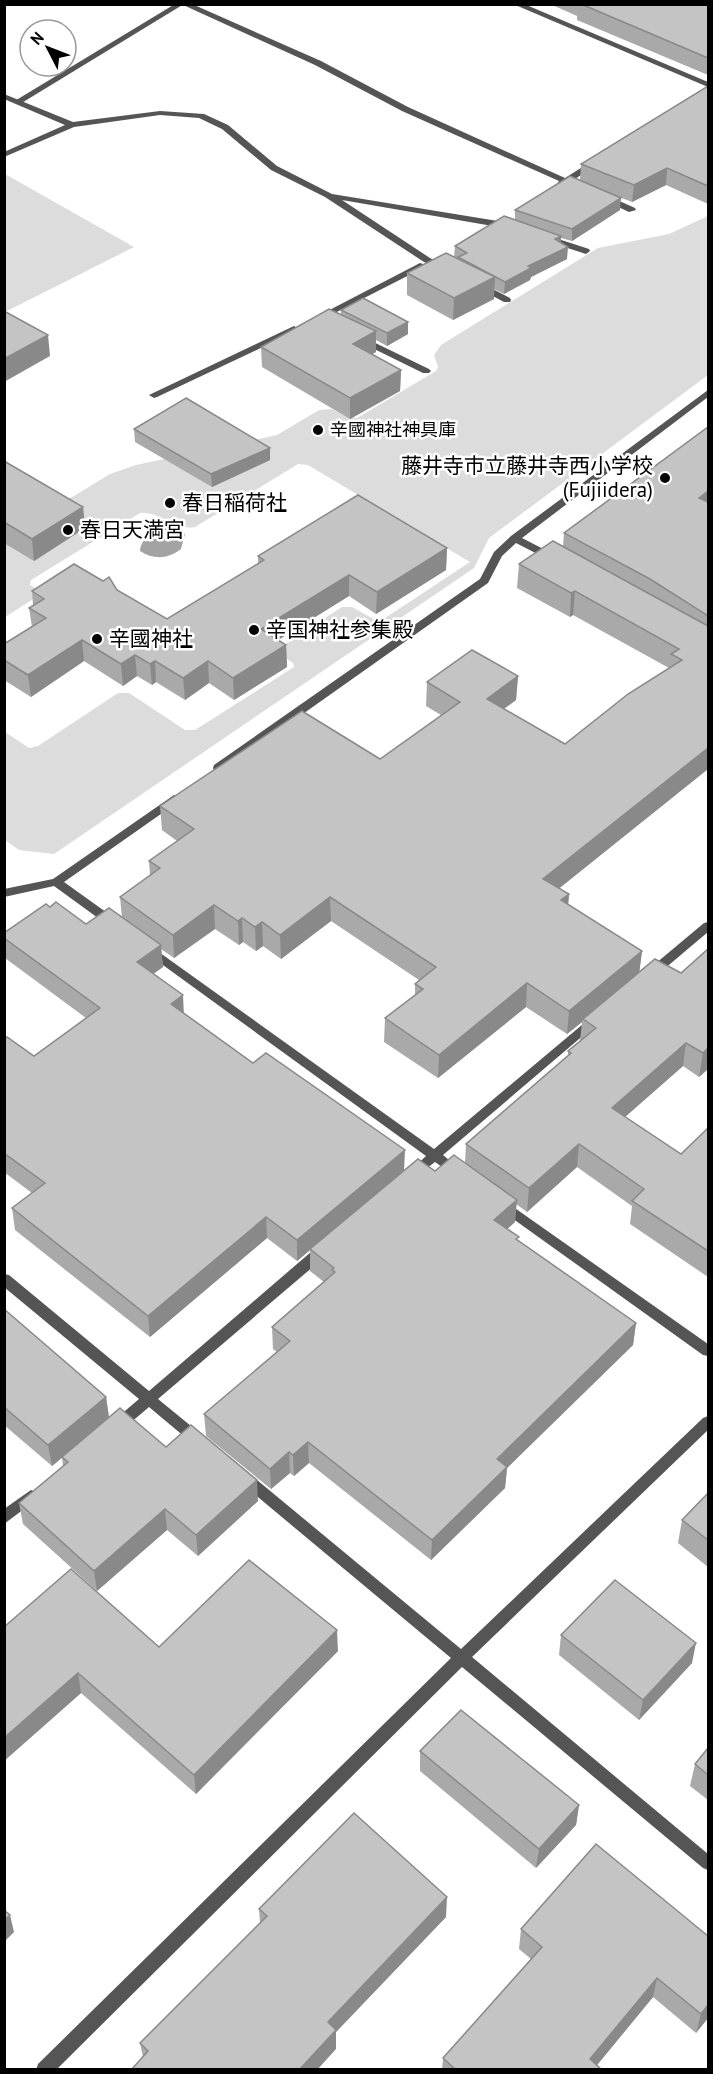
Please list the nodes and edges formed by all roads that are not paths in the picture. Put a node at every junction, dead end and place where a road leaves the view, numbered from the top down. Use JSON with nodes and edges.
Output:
{"nodes":[{"id":1,"x":183,"y":4,"type":"edge"},
{"id":2,"x":516,"y":4,"type":"edge"},
{"id":3,"x":708,"y":85,"type":"edge"},
{"id":4,"x":4,"y":96,"type":"edge"},
{"id":5,"x":17,"y":102,"type":"junction"},
{"id":6,"x":72,"y":125,"type":"junction"},
{"id":7,"x":4,"y":155,"type":"edge"},
{"id":8,"x":606,"y":156,"type":"edge"},
{"id":9,"x":566,"y":181,"type":"junction"},
{"id":10,"x":556,"y":187,"type":"edge"},
{"id":11,"x":585,"y":189,"type":"edge"},
{"id":12,"x":594,"y":194,"type":"edge"},
{"id":13,"x":328,"y":195,"type":"junction"},
{"id":14,"x":632,"y":210,"type":"dead end"},
{"id":15,"x":512,"y":218,"type":"edge"},
{"id":16,"x":504,"y":224,"type":"junction"},
{"id":17,"x":525,"y":231,"type":"edge"},
{"id":18,"x":536,"y":235,"type":"edge"},
{"id":19,"x":586,"y":251,"type":"dead end"},
{"id":20,"x":427,"y":260,"type":"junction"},
{"id":21,"x":454,"y":273,"type":"edge"},
{"id":22,"x":475,"y":284,"type":"edge"},
{"id":23,"x":507,"y":300,"type":"dead end"},
{"id":24,"x":319,"y":318,"type":"junction"},
{"id":25,"x":330,"y":323,"type":"edge"},
{"id":26,"x":351,"y":334,"type":"edge"},
{"id":27,"x":426,"y":371,"type":"dead end"},
{"id":28,"x":708,"y":393,"type":"edge"},
{"id":29,"x":154,"y":395,"type":"dead end"},
{"id":30,"x":515,"y":538,"type":"junction"},
{"id":31,"x":564,"y":564,"type":"edge"},
{"id":32,"x":212,"y":772,"type":"edge"},
{"id":33,"x":182,"y":793,"type":"edge"},
{"id":34,"x":56,"y":882,"type":"junction"},
{"id":35,"x":4,"y":893,"type":"edge"},
{"id":36,"x":708,"y":926,"type":"edge"},
{"id":37,"x":645,"y":979,"type":"edge"},
{"id":38,"x":608,"y":1010,"type":"edge"},
{"id":39,"x":434,"y":1155,"type":"junction"},
{"id":40,"x":463,"y":1175,"type":"edge"},
{"id":41,"x":408,"y":1178,"type":"edge"},
{"id":42,"x":491,"y":1196,"type":"edge"},
{"id":43,"x":336,"y":1239,"type":"edge"},
{"id":44,"x":4,"y":1279,"type":"edge"},
{"id":45,"x":708,"y":1351,"type":"edge"},
{"id":46,"x":149,"y":1399,"type":"junction"},
{"id":47,"x":708,"y":1422,"type":"edge"},
{"id":48,"x":104,"y":1436,"type":"edge"},
{"id":49,"x":213,"y":1452,"type":"edge"},
{"id":50,"x":232,"y":1467,"type":"edge"},
{"id":51,"x":40,"y":1488,"type":"edge"},
{"id":52,"x":4,"y":1518,"type":"edge"},
{"id":53,"x":462,"y":1657,"type":"junction"},
{"id":54,"x":708,"y":1863,"type":"edge"},
{"id":55,"x":44,"y":2070,"type":"edge"}],
"edges":[{"from":1,"to":5,"type":"street"},
{"from":1,"to":9,"type":"street"},
{"from":2,"to":3,"type":"street"},
{"from":4,"to":5,"type":"street"},
{"from":5,"to":6,"type":"street"},
{"from":6,"to":7,"type":"street"},
{"from":6,"to":13,"type":"street"},
{"from":8,"to":9,"type":"street"},
{"from":9,"to":10,"type":"street"},
{"from":9,"to":11,"type":"street"},
{"from":12,"to":14,"type":"street"},
{"from":13,"to":16,"type":"street"},
{"from":13,"to":20,"type":"street"},
{"from":15,"to":16,"type":"street"},
{"from":16,"to":17,"type":"street"},
{"from":18,"to":19,"type":"street"},
{"from":20,"to":21,"type":"street"},
{"from":20,"to":24,"type":"street"},
{"from":22,"to":23,"type":"street"},
{"from":24,"to":25,"type":"street"},
{"from":24,"to":29,"type":"street"},
{"from":26,"to":27,"type":"street"},
{"from":28,"to":30,"type":"street"},
{"from":30,"to":31,"type":"street"},
{"from":30,"to":32,"type":"street"},
{"from":33,"to":34,"type":"street"},
{"from":34,"to":35,"type":"street"},
{"from":34,"to":39,"type":"street"},
{"from":36,"to":37,"type":"street"},
{"from":38,"to":39,"type":"street"},
{"from":39,"to":40,"type":"street"},
{"from":39,"to":41,"type":"street"},
{"from":42,"to":45,"type":"street"},
{"from":43,"to":46,"type":"street"},
{"from":44,"to":46,"type":"street"},
{"from":46,"to":48,"type":"street"},
{"from":46,"to":49,"type":"street"},
{"from":47,"to":53,"type":"street"},
{"from":50,"to":53,"type":"street"},
{"from":51,"to":52,"type":"street"},
{"from":53,"to":54,"type":"street"},
{"from":53,"to":55,"type":"street"}]}
